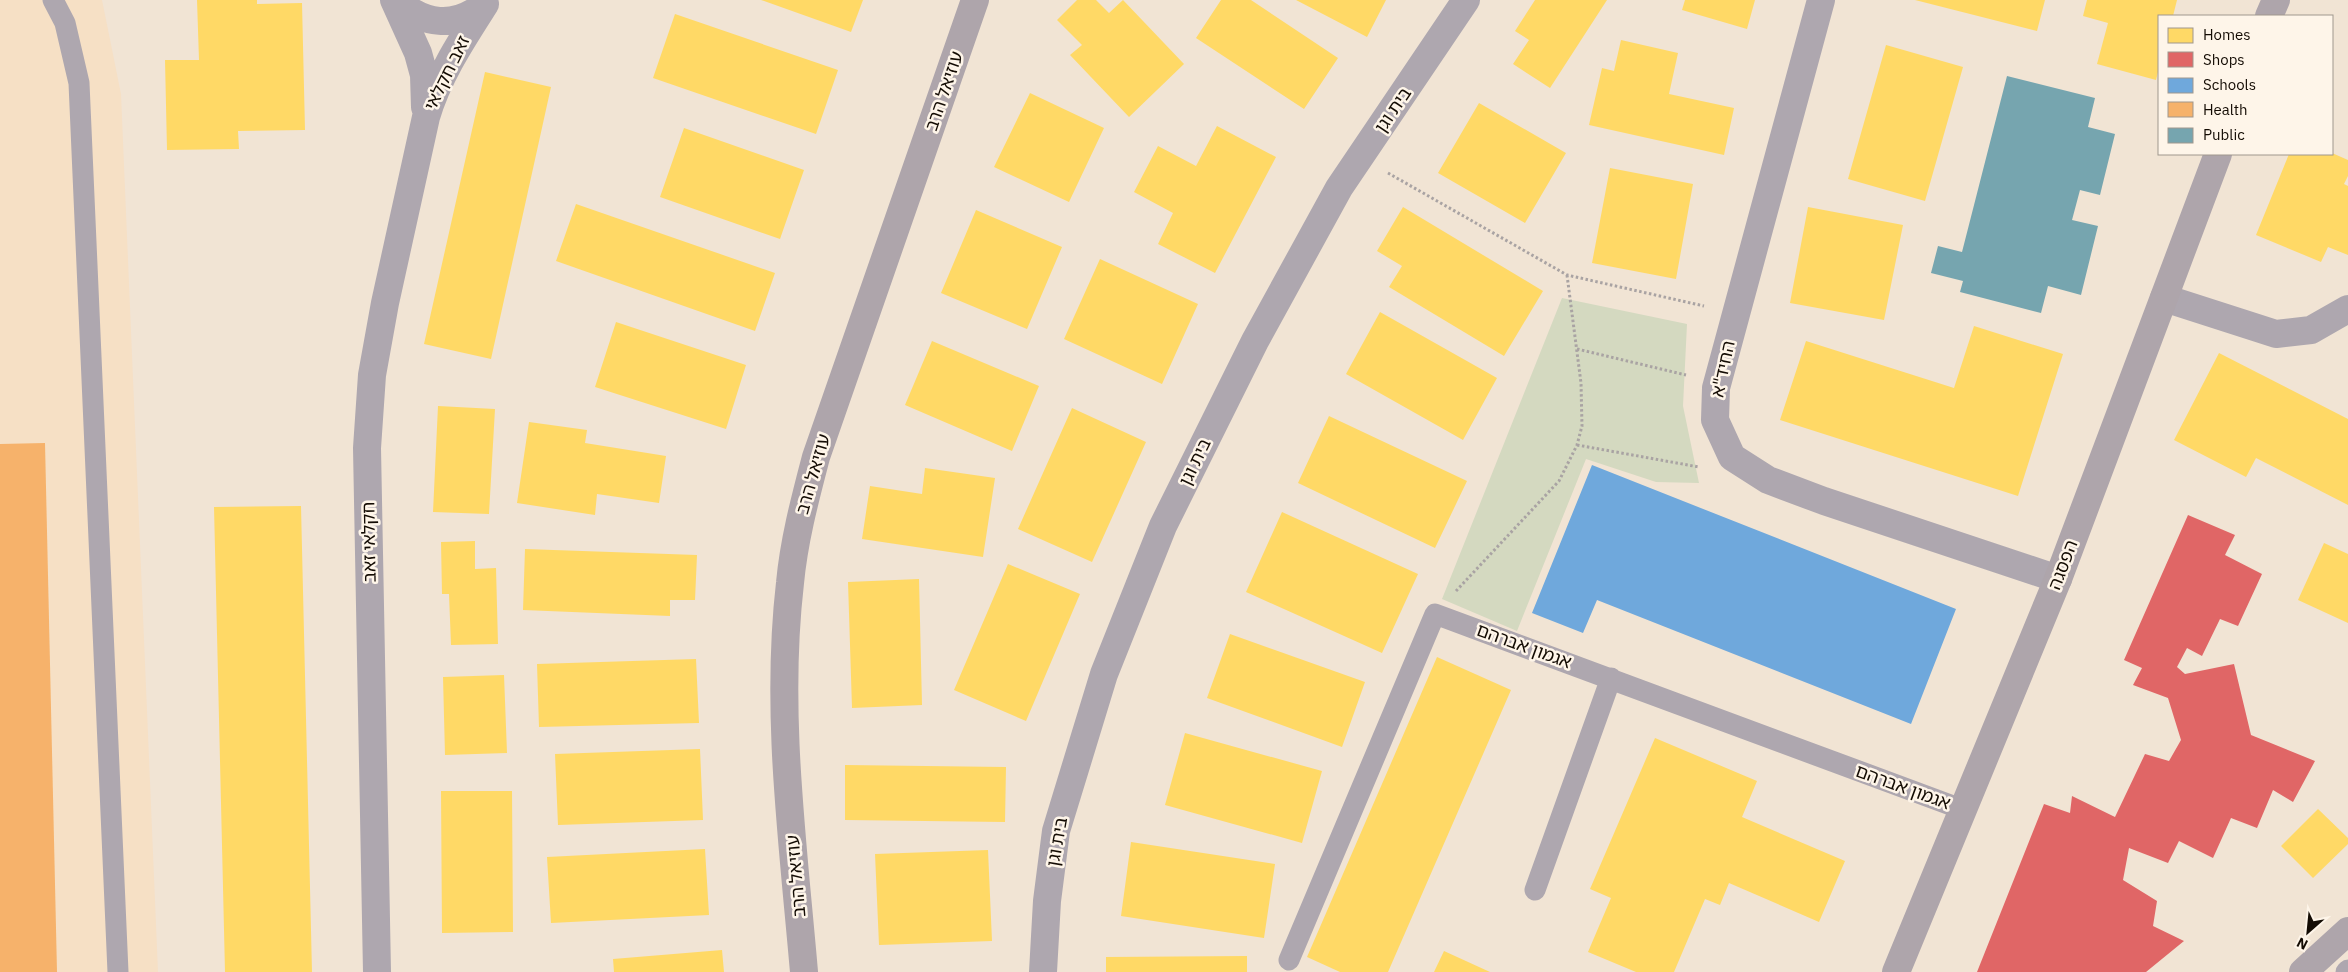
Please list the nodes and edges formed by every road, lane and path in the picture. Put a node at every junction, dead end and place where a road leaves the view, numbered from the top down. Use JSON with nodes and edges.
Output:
{"nodes":[{"id":1,"x":53,"y":0,"type":"edge"},
{"id":2,"x":395,"y":0,"type":"edge"},
{"id":3,"x":976,"y":0,"type":"edge"},
{"id":4,"x":1466,"y":0,"type":"edge"},
{"id":5,"x":1820,"y":0,"type":"edge"},
{"id":6,"x":2276,"y":0,"type":"edge"},
{"id":7,"x":486,"y":2,"type":"edge"},
{"id":8,"x":2270,"y":15,"type":"edge"},
{"id":9,"x":426,"y":117,"type":"junction"},
{"id":10,"x":2218,"y":155,"type":"edge"},
{"id":11,"x":1360,"y":157,"type":"junction"},
{"id":12,"x":1567,"y":275,"type":"junction"},
{"id":13,"x":2164,"y":298,"type":"junction"},
{"id":14,"x":2348,"y":309,"type":"edge"},
{"id":15,"x":1736,"y":313,"type":"junction"},
{"id":16,"x":1577,"y":349,"type":"junction"},
{"id":17,"x":1717,"y":382,"type":"junction"},
{"id":18,"x":1577,"y":445,"type":"junction"},
{"id":19,"x":1702,"y":468,"type":"dead end"},
{"id":20,"x":2058,"y":579,"type":"junction"},
{"id":21,"x":1435,"y":614,"type":"junction"},
{"id":22,"x":1611,"y":678,"type":"junction"},
{"id":23,"x":1964,"y":810,"type":"junction"},
{"id":24,"x":1535,"y":890,"type":"dead end"},
{"id":25,"x":2348,"y":931,"type":"edge"},
{"id":26,"x":1289,"y":960,"type":"dead end"},
{"id":27,"x":118,"y":972,"type":"edge"},
{"id":28,"x":377,"y":972,"type":"edge"},
{"id":29,"x":804,"y":972,"type":"edge"},
{"id":30,"x":1043,"y":972,"type":"edge"},
{"id":31,"x":1896,"y":972,"type":"edge"},
{"id":32,"x":2303,"y":972,"type":"edge"}],
"edges":[{"from":1,"to":27,"type":"lane"},
{"from":2,"to":7,"type":"street"},
{"from":2,"to":9,"type":"street","name":"זאב חקלאי"},
{"from":3,"to":29,"type":"street","name":"עוזיאל הרב"},
{"from":4,"to":11,"type":"street","name":"בית וגן"},
{"from":5,"to":15,"type":"street","name":"החיד\"א"},
{"from":6,"to":8,"type":"street"},
{"from":7,"to":9,"type":"street","name":"זאב חקלאי"},
{"from":9,"to":28,"type":"street","name":"חקלאי זאב"},
{"from":10,"to":13,"type":"street","name":"הפסגה"},
{"from":11,"to":12,"type":"path"},
{"from":11,"to":30,"type":"street","name":"בית וגן"},
{"from":12,"to":15,"type":"path"},
{"from":12,"to":16,"type":"path"},
{"from":13,"to":14,"type":"street"},
{"from":13,"to":20,"type":"street","name":"הפסגה"},
{"from":15,"to":17,"type":"street","name":"החיד\"א"},
{"from":16,"to":17,"type":"path"},
{"from":16,"to":18,"type":"path"},
{"from":17,"to":20,"type":"street","name":"החיד\"א"},
{"from":18,"to":19,"type":"path"},
{"from":18,"to":21,"type":"path"},
{"from":20,"to":23,"type":"street","name":"הפסגה"},
{"from":21,"to":22,"type":"lane","name":"אגמון אברהם"},
{"from":21,"to":26,"type":"lane"},
{"from":22,"to":23,"type":"lane","name":"אגמון אברהם"},
{"from":22,"to":24,"type":"lane"},
{"from":23,"to":31,"type":"street","name":"הפסגה"},
{"from":25,"to":32,"type":"street"}]}
